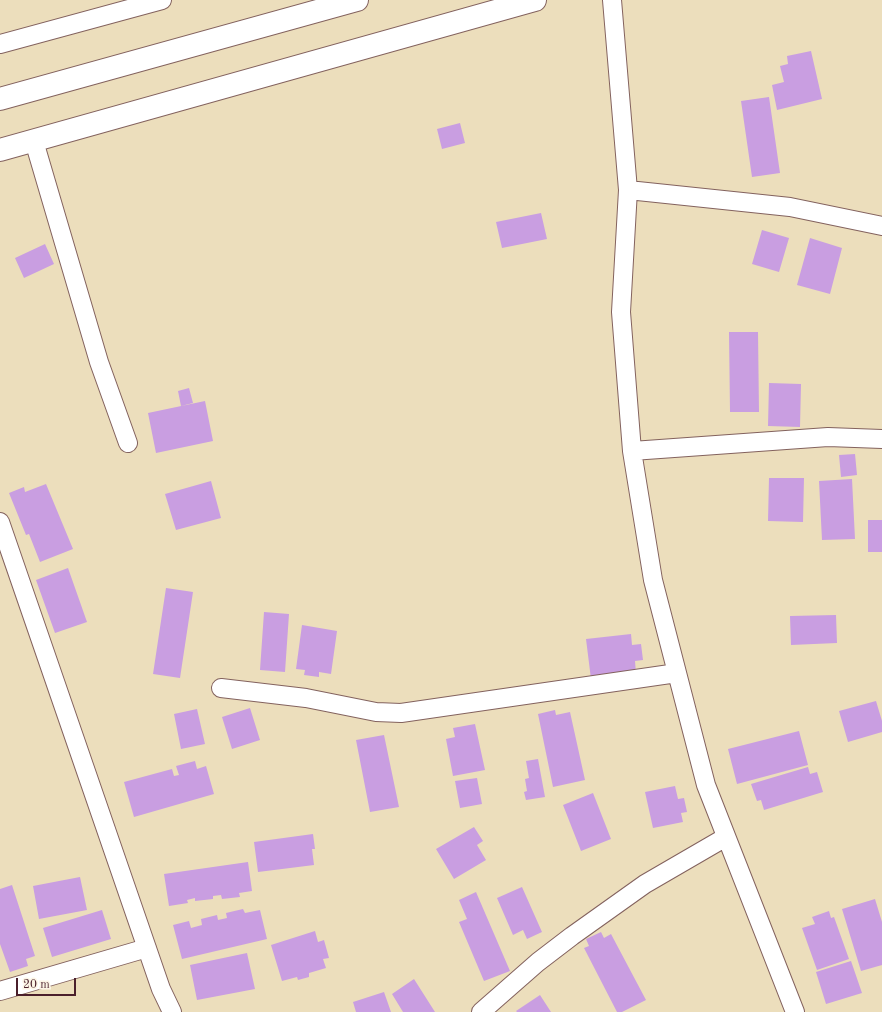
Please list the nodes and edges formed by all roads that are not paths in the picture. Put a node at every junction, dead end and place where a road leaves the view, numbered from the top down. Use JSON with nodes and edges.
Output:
{"nodes":[{"id":1,"x":162,"y":0,"type":"edge"},
{"id":2,"x":357,"y":0,"type":"edge"},
{"id":3,"x":535,"y":0,"type":"edge"},
{"id":4,"x":612,"y":0,"type":"edge"},
{"id":5,"x":0,"y":44,"type":"edge"},
{"id":6,"x":0,"y":99,"type":"edge"},
{"id":7,"x":34,"y":141,"type":"junction"},
{"id":8,"x":0,"y":150,"type":"edge"},
{"id":9,"x":628,"y":190,"type":"junction"},
{"id":10,"x":882,"y":226,"type":"edge"},
{"id":11,"x":882,"y":439,"type":"edge"},
{"id":12,"x":128,"y":443,"type":"dead end"},
{"id":13,"x":632,"y":451,"type":"junction"},
{"id":14,"x":0,"y":522,"type":"edge"},
{"id":15,"x":677,"y":673,"type":"junction"},
{"id":16,"x":221,"y":688,"type":"dead end"},
{"id":17,"x":726,"y":837,"type":"junction"},
{"id":18,"x":147,"y":948,"type":"junction"},
{"id":19,"x":0,"y":991,"type":"edge"},
{"id":20,"x":172,"y":1012,"type":"edge"},
{"id":21,"x":481,"y":1012,"type":"edge"},
{"id":22,"x":795,"y":1012,"type":"edge"}],
"edges":[{"from":1,"to":5,"type":"street"},
{"from":2,"to":6,"type":"highway"},
{"from":3,"to":7,"type":"highway"},
{"from":4,"to":9,"type":"street"},
{"from":7,"to":8,"type":"highway"},
{"from":7,"to":12,"type":"street"},
{"from":9,"to":10,"type":"street"},
{"from":9,"to":13,"type":"street"},
{"from":11,"to":13,"type":"street"},
{"from":13,"to":15,"type":"street"},
{"from":14,"to":18,"type":"street"},
{"from":15,"to":16,"type":"street"},
{"from":15,"to":17,"type":"street"},
{"from":17,"to":21,"type":"street"},
{"from":17,"to":22,"type":"street"},
{"from":18,"to":19,"type":"street"},
{"from":18,"to":20,"type":"street"}]}
